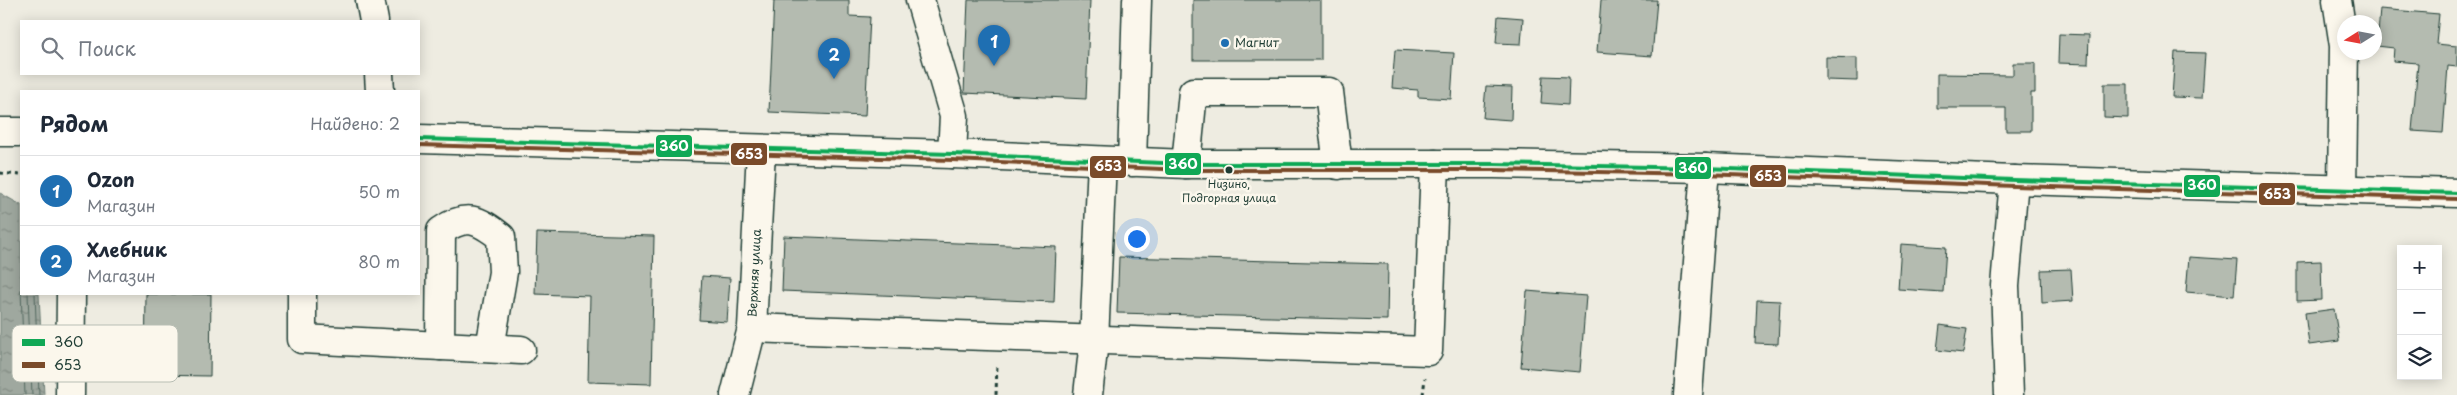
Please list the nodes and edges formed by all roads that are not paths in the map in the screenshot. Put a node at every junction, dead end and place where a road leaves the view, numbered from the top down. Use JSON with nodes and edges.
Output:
{"nodes":[{"id":1,"x":370,"y":0,"type":"edge"},
{"id":2,"x":920,"y":0,"type":"edge"},
{"id":3,"x":1137,"y":0,"type":"edge"},
{"id":4,"x":2338,"y":0,"type":"edge"},
{"id":5,"x":374,"y":20,"type":"edge"},
{"id":6,"x":379,"y":75,"type":"edge"},
{"id":7,"x":380,"y":90,"type":"edge"},
{"id":8,"x":0,"y":132,"type":"edge"},
{"id":9,"x":20,"y":132,"type":"edge"},
{"id":10,"x":420,"y":139,"type":"edge"},
{"id":11,"x":761,"y":150,"type":"junction"},
{"id":12,"x":952,"y":154,"type":"junction"},
{"id":13,"x":1102,"y":160,"type":"junction"},
{"id":14,"x":1132,"y":162,"type":"junction"},
{"id":15,"x":1186,"y":164,"type":"junction"},
{"id":16,"x":1435,"y":164,"type":"junction"},
{"id":17,"x":1338,"y":165,"type":"junction"},
{"id":18,"x":1705,"y":168,"type":"junction"},
{"id":19,"x":2014,"y":180,"type":"junction"},
{"id":20,"x":2342,"y":189,"type":"junction"},
{"id":21,"x":2457,"y":193,"type":"edge"},
{"id":22,"x":71,"y":295,"type":"edge"},
{"id":23,"x":302,"y":295,"type":"edge"},
{"id":24,"x":71,"y":325,"type":"edge"},
{"id":25,"x":752,"y":328,"type":"junction"},
{"id":26,"x":1094,"y":341,"type":"junction"},
{"id":27,"x":440,"y":346,"type":"junction"},
{"id":28,"x":490,"y":348,"type":"junction"},
{"id":29,"x":520,"y":350,"type":"dead end"},
{"id":30,"x":70,"y":382,"type":"edge"},
{"id":31,"x":70,"y":395,"type":"edge"},
{"id":32,"x":735,"y":395,"type":"edge"},
{"id":33,"x":1088,"y":395,"type":"edge"},
{"id":34,"x":1688,"y":395,"type":"edge"},
{"id":35,"x":2009,"y":395,"type":"edge"}],
"edges":[{"from":1,"to":5,"type":"street"},
{"from":2,"to":12,"type":"street"},
{"from":3,"to":14,"type":"street"},
{"from":4,"to":20,"type":"street"},
{"from":6,"to":7,"type":"street"},
{"from":8,"to":9,"type":"street"},
{"from":10,"to":11,"type":"street"},
{"from":11,"to":12,"type":"street"},
{"from":11,"to":25,"type":"street","name":"Верхняя улица"},
{"from":12,"to":13,"type":"street"},
{"from":13,"to":14,"type":"street"},
{"from":13,"to":26,"type":"street"},
{"from":14,"to":15,"type":"street"},
{"from":15,"to":17,"type":"street"},
{"from":15,"to":17,"type":"street"},
{"from":16,"to":17,"type":"street"},
{"from":16,"to":18,"type":"street"},
{"from":16,"to":26,"type":"street"},
{"from":18,"to":19,"type":"street"},
{"from":18,"to":34,"type":"street"},
{"from":19,"to":20,"type":"street"},
{"from":19,"to":35,"type":"street"},
{"from":20,"to":21,"type":"street"},
{"from":22,"to":24,"type":"street"},
{"from":23,"to":27,"type":"street"},
{"from":25,"to":26,"type":"street"},
{"from":25,"to":32,"type":"street","name":"Верхняя улица"},
{"from":26,"to":33,"type":"street"},
{"from":27,"to":28,"type":"street"},
{"from":27,"to":28,"type":"street"},
{"from":28,"to":29,"type":"street"},
{"from":30,"to":31,"type":"street"}]}
